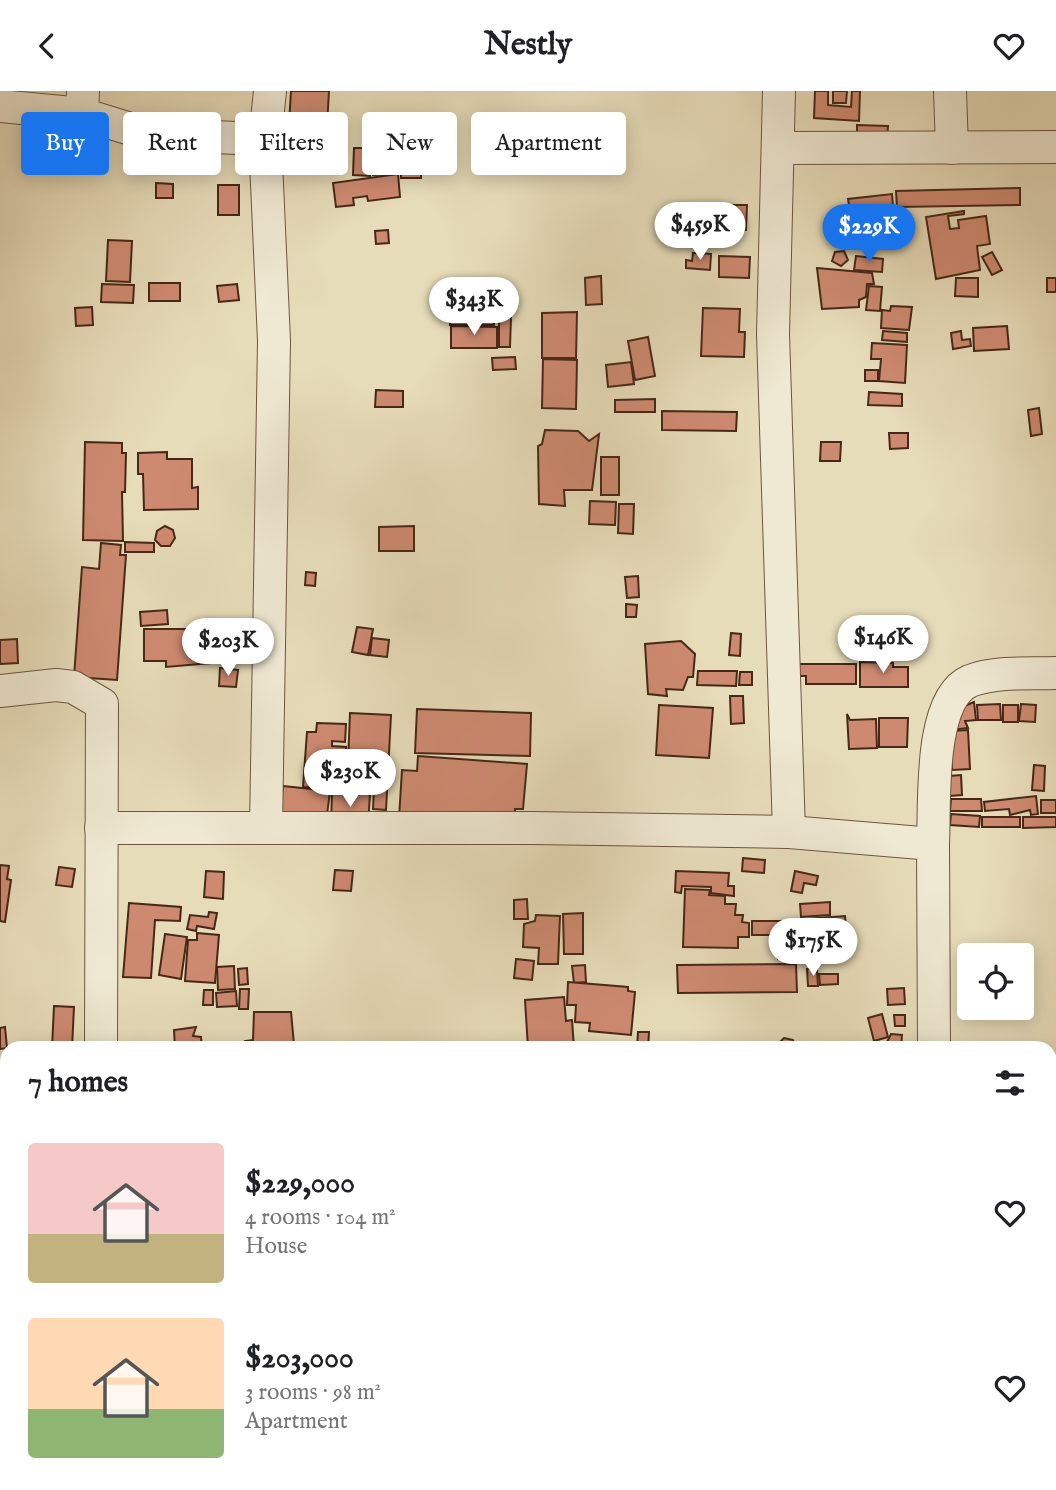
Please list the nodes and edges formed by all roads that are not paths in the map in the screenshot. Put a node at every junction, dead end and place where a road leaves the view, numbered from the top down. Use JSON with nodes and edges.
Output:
{"nodes":[{"id":1,"x":270,"y":91,"type":"edge"},
{"id":2,"x":779,"y":91,"type":"edge"},
{"id":3,"x":950,"y":91,"type":"edge"},
{"id":4,"x":82,"y":103,"type":"edge"},
{"id":5,"x":0,"y":106,"type":"edge"},
{"id":6,"x":268,"y":112,"type":"edge"},
{"id":7,"x":235,"y":138,"type":"edge"},
{"id":8,"x":1056,"y":147,"type":"edge"},
{"id":9,"x":779,"y":148,"type":"junction"},
{"id":10,"x":952,"y":148,"type":"junction"},
{"id":11,"x":267,"y":175,"type":"edge"},
{"id":12,"x":1056,"y":673,"type":"edge"},
{"id":13,"x":0,"y":691,"type":"edge"},
{"id":14,"x":101,"y":828,"type":"junction"},
{"id":15,"x":265,"y":828,"type":"junction"},
{"id":16,"x":789,"y":832,"type":"junction"},
{"id":17,"x":933,"y":844,"type":"junction"},
{"id":18,"x":101,"y":1041,"type":"edge"},
{"id":19,"x":934,"y":1041,"type":"edge"}],
"edges":[{"from":1,"to":6,"type":"street"},
{"from":2,"to":9,"type":"street"},
{"from":3,"to":10,"type":"street"},
{"from":4,"to":5,"type":"street"},
{"from":4,"to":7,"type":"street"},
{"from":8,"to":10,"type":"street"},
{"from":9,"to":10,"type":"street"},
{"from":9,"to":16,"type":"street"},
{"from":11,"to":15,"type":"street"},
{"from":12,"to":17,"type":"street"},
{"from":13,"to":14,"type":"street"},
{"from":14,"to":15,"type":"street"},
{"from":14,"to":18,"type":"street"},
{"from":15,"to":16,"type":"street"},
{"from":16,"to":17,"type":"street"},
{"from":17,"to":19,"type":"street"}]}
